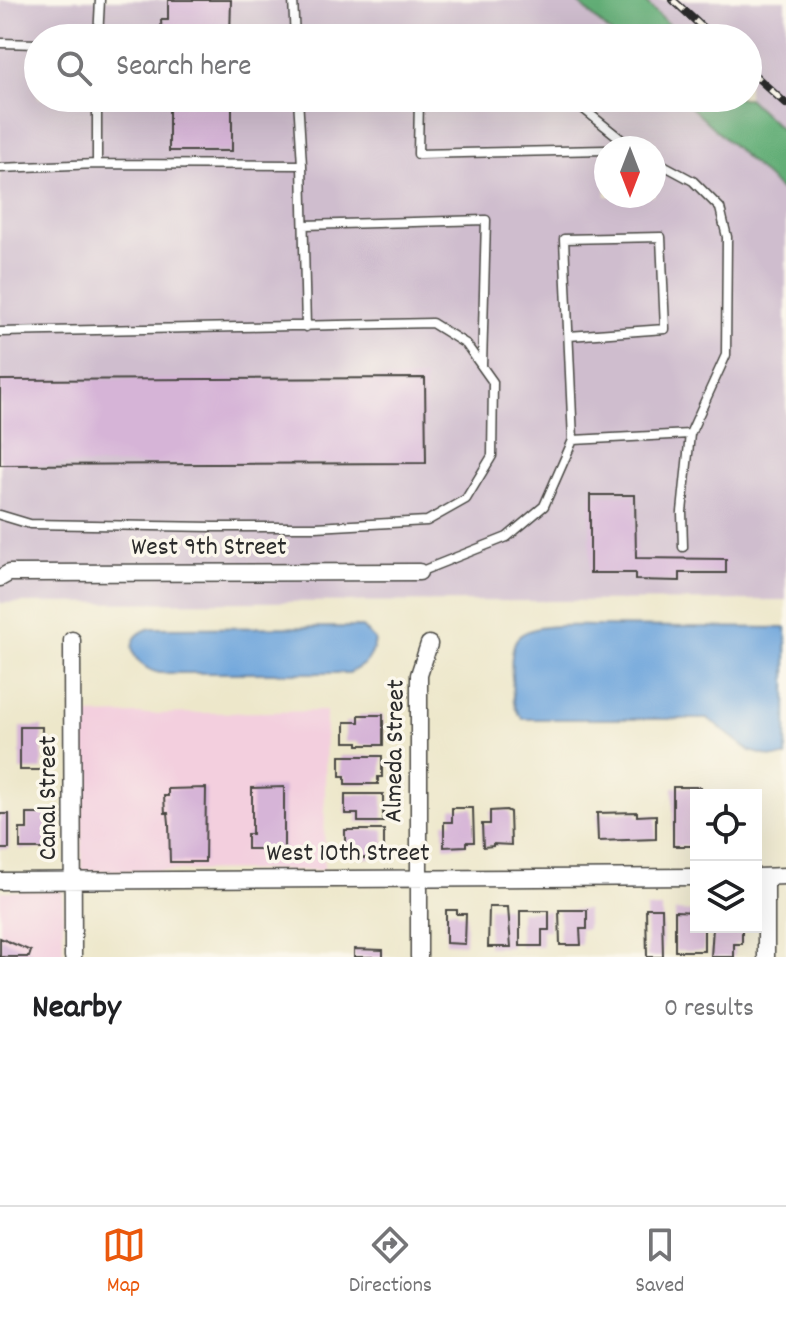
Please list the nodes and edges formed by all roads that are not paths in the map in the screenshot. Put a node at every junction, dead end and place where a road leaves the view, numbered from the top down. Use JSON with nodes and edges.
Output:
{"nodes":[{"id":1,"x":100,"y":0,"type":"edge"},
{"id":2,"x":293,"y":0,"type":"edge"},
{"id":3,"x":99,"y":24,"type":"edge"},
{"id":4,"x":294,"y":24,"type":"edge"},
{"id":5,"x":0,"y":43,"type":"edge"},
{"id":6,"x":24,"y":44,"type":"edge"},
{"id":7,"x":97,"y":112,"type":"edge"},
{"id":8,"x":299,"y":112,"type":"edge"},
{"id":9,"x":419,"y":112,"type":"edge"},
{"id":10,"x":587,"y":112,"type":"edge"},
{"id":11,"x":617,"y":136,"type":"edge"},
{"id":12,"x":594,"y":150,"type":"edge"},
{"id":13,"x":97,"y":164,"type":"junction"},
{"id":14,"x":302,"y":165,"type":"junction"},
{"id":15,"x":666,"y":166,"type":"edge"},
{"id":16,"x":0,"y":168,"type":"edge"},
{"id":17,"x":304,"y":225,"type":"junction"},
{"id":18,"x":306,"y":327,"type":"junction"},
{"id":19,"x":0,"y":332,"type":"edge"},
{"id":20,"x":569,"y":336,"type":"junction"},
{"id":21,"x":482,"y":367,"type":"junction"},
{"id":22,"x":690,"y":434,"type":"junction"},
{"id":23,"x":573,"y":440,"type":"junction"},
{"id":24,"x":0,"y":515,"type":"edge"},
{"id":25,"x":683,"y":547,"type":"dead end"},
{"id":26,"x":419,"y":572,"type":"joint"},
{"id":27,"x":0,"y":578,"type":"edge"},
{"id":28,"x":72,"y":640,"type":"dead end"},
{"id":29,"x":429,"y":644,"type":"dead end"},
{"id":30,"x":786,"y":876,"type":"edge"},
{"id":31,"x":419,"y":877,"type":"junction"},
{"id":32,"x":690,"y":877,"type":"edge"},
{"id":33,"x":762,"y":877,"type":"edge"},
{"id":34,"x":73,"y":879,"type":"junction"},
{"id":35,"x":0,"y":881,"type":"edge"},
{"id":36,"x":762,"y":893,"type":"edge"},
{"id":37,"x":73,"y":957,"type":"edge"},
{"id":38,"x":419,"y":957,"type":"edge"},
{"id":39,"x":766,"y":957,"type":"edge"}],
"edges":[{"from":1,"to":3,"type":"lane"},
{"from":2,"to":4,"type":"lane"},
{"from":5,"to":6,"type":"lane"},
{"from":7,"to":13,"type":"lane"},
{"from":8,"to":14,"type":"lane"},
{"from":9,"to":12,"type":"lane"},
{"from":10,"to":11,"type":"lane"},
{"from":13,"to":14,"type":"lane"},
{"from":13,"to":16,"type":"lane"},
{"from":14,"to":17,"type":"lane"},
{"from":15,"to":22,"type":"lane"},
{"from":17,"to":18,"type":"lane"},
{"from":17,"to":21,"type":"lane"},
{"from":18,"to":19,"type":"lane"},
{"from":18,"to":21,"type":"lane"},
{"from":20,"to":20,"type":"lane"},
{"from":20,"to":23,"type":"lane"},
{"from":21,"to":24,"type":"lane"},
{"from":22,"to":23,"type":"lane"},
{"from":22,"to":25,"type":"lane"},
{"from":23,"to":26,"type":"lane"},
{"from":26,"to":27,"type":"street","name":"West 9th Street"},
{"from":28,"to":34,"type":"street","name":"Canal Street"},
{"from":29,"to":31,"type":"street","name":"Almeda Street"},
{"from":30,"to":33,"type":"street"},
{"from":31,"to":32,"type":"street","name":"West 10th Street"},
{"from":31,"to":34,"type":"street","name":"West 10th Street"},
{"from":31,"to":38,"type":"street","name":"Almeda Street"},
{"from":34,"to":35,"type":"street","name":"West 10th Street"},
{"from":34,"to":37,"type":"street","name":"Canal Street"},
{"from":36,"to":39,"type":"street"}]}
